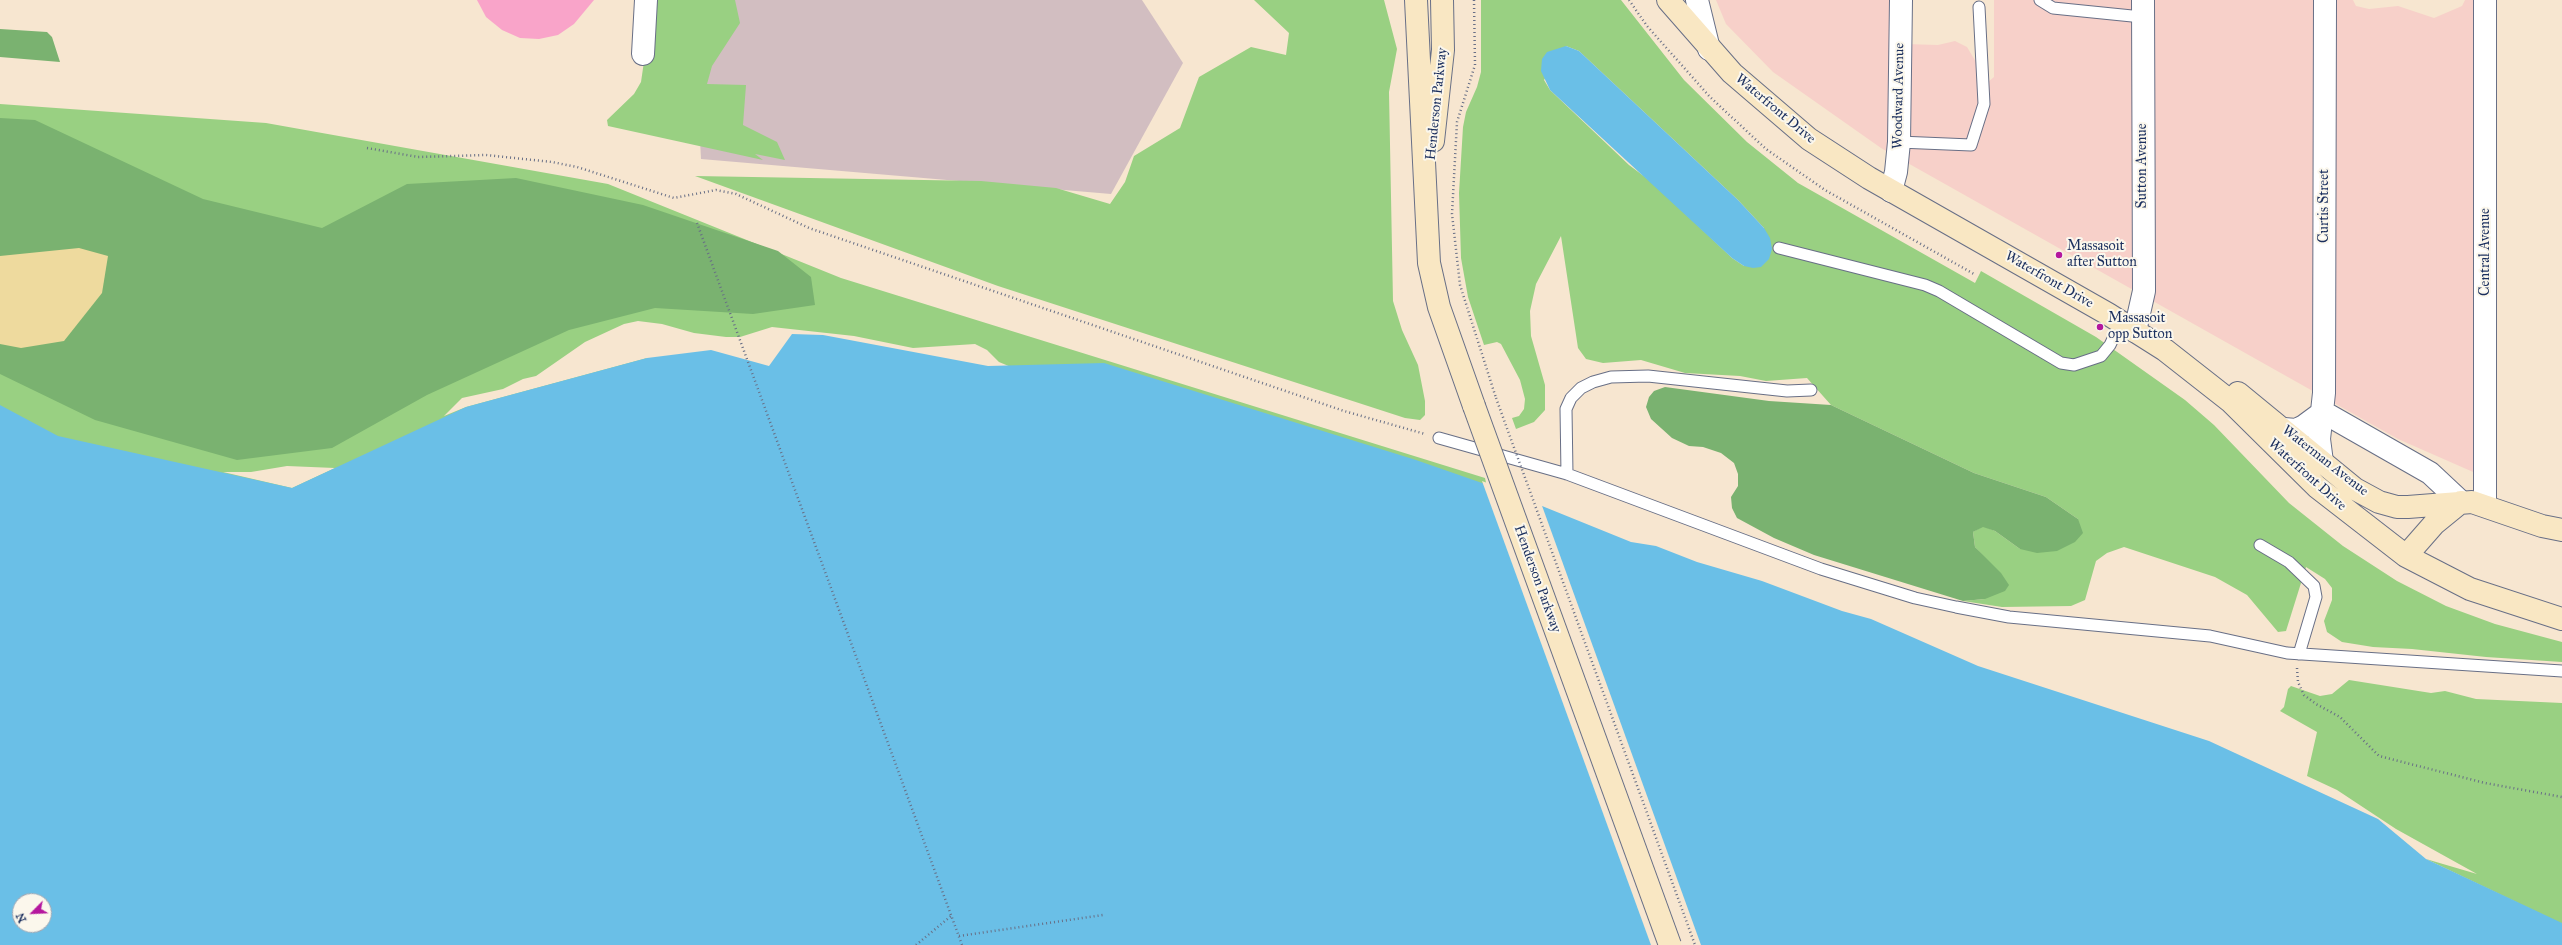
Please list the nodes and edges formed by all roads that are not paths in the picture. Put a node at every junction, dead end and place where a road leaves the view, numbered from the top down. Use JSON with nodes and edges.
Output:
{"nodes":[{"id":1,"x":646,"y":0,"type":"edge"},
{"id":2,"x":1416,"y":0,"type":"edge"},
{"id":3,"x":1442,"y":0,"type":"edge"},
{"id":4,"x":1668,"y":0,"type":"edge"},
{"id":5,"x":1698,"y":0,"type":"edge"},
{"id":6,"x":1901,"y":0,"type":"edge"},
{"id":7,"x":2040,"y":0,"type":"edge"},
{"id":8,"x":2325,"y":0,"type":"edge"},
{"id":9,"x":2485,"y":0,"type":"edge"},
{"id":10,"x":1979,"y":8,"type":"dead end"},
{"id":11,"x":2142,"y":9,"type":"edge"},
{"id":12,"x":1709,"y":49,"type":"junction"},
{"id":13,"x":644,"y":54,"type":"dead end"},
{"id":14,"x":1899,"y":142,"type":"junction"},
{"id":15,"x":1891,"y":191,"type":"junction"},
{"id":16,"x":1425,"y":208,"type":"junction"},
{"id":17,"x":1779,"y":248,"type":"dead end"},
{"id":18,"x":2128,"y":326,"type":"junction"},
{"id":19,"x":2201,"y":378,"type":"junction"},
{"id":20,"x":1812,"y":390,"type":"dead end"},
{"id":21,"x":2323,"y":412,"type":"junction"},
{"id":22,"x":2284,"y":429,"type":"junction"},
{"id":23,"x":1438,"y":438,"type":"road end"},
{"id":24,"x":2322,"y":462,"type":"junction"},
{"id":25,"x":1568,"y":474,"type":"junction"},
{"id":26,"x":2461,"y":502,"type":"junction"},
{"id":27,"x":2485,"y":505,"type":"junction"},
{"id":28,"x":2562,"y":530,"type":"edge"},
{"id":29,"x":2260,"y":545,"type":"dead end"},
{"id":30,"x":2406,"y":556,"type":"junction"},
{"id":31,"x":2562,"y":619,"type":"edge"},
{"id":32,"x":2298,"y":654,"type":"junction"},
{"id":33,"x":2562,"y":671,"type":"edge"},
{"id":34,"x":1670,"y":945,"type":"edge"}],
"edges":[{"from":1,"to":13,"type":"street"},
{"from":2,"to":16,"type":"main road","name":"Henderson Parkway"},
{"from":3,"to":16,"type":"main road","name":"Henderson Parkway"},
{"from":4,"to":12,"type":"main road","name":"Waterfront Drive"},
{"from":5,"to":12,"type":"street"},
{"from":6,"to":14,"type":"street","name":"Woodward Avenue"},
{"from":7,"to":11,"type":"lane"},
{"from":8,"to":21,"type":"street","name":"Curtis Street"},
{"from":9,"to":27,"type":"street","name":"Central Avenue"},
{"from":10,"to":14,"type":"lane"},
{"from":11,"to":18,"type":"street","name":"Sutton Avenue"},
{"from":12,"to":15,"type":"main road","name":"Waterfront Drive"},
{"from":14,"to":15,"type":"street","name":"Woodward Avenue"},
{"from":15,"to":18,"type":"main road","name":"Waterfront Drive"},
{"from":16,"to":34,"type":"main road","name":"Henderson Parkway","bridge":true},
{"from":17,"to":18,"type":"lane"},
{"from":18,"to":19,"type":"main road","name":"Waterfront Drive"},
{"from":19,"to":22,"type":"main road","name":"Waterman Avenue"},
{"from":19,"to":30,"type":"main road","name":"Waterfront Drive"},
{"from":20,"to":25,"type":"lane"},
{"from":21,"to":22,"type":"street"},
{"from":21,"to":24,"type":"street","name":"Curtis Street"},
{"from":21,"to":26,"type":"street"},
{"from":22,"to":24,"type":"main road","name":"Waterman Avenue"},
{"from":23,"to":25,"type":"lane"},
{"from":24,"to":26,"type":"main road","name":"Waterman Avenue"},
{"from":25,"to":32,"type":"lane"},
{"from":26,"to":27,"type":"main road","name":"Waterman Avenue"},
{"from":26,"to":30,"type":"main road"},
{"from":27,"to":28,"type":"main road","name":"Waterman Avenue"},
{"from":29,"to":32,"type":"lane"},
{"from":30,"to":31,"type":"main road","name":"Waterfront Drive"},
{"from":32,"to":33,"type":"lane"}]}
